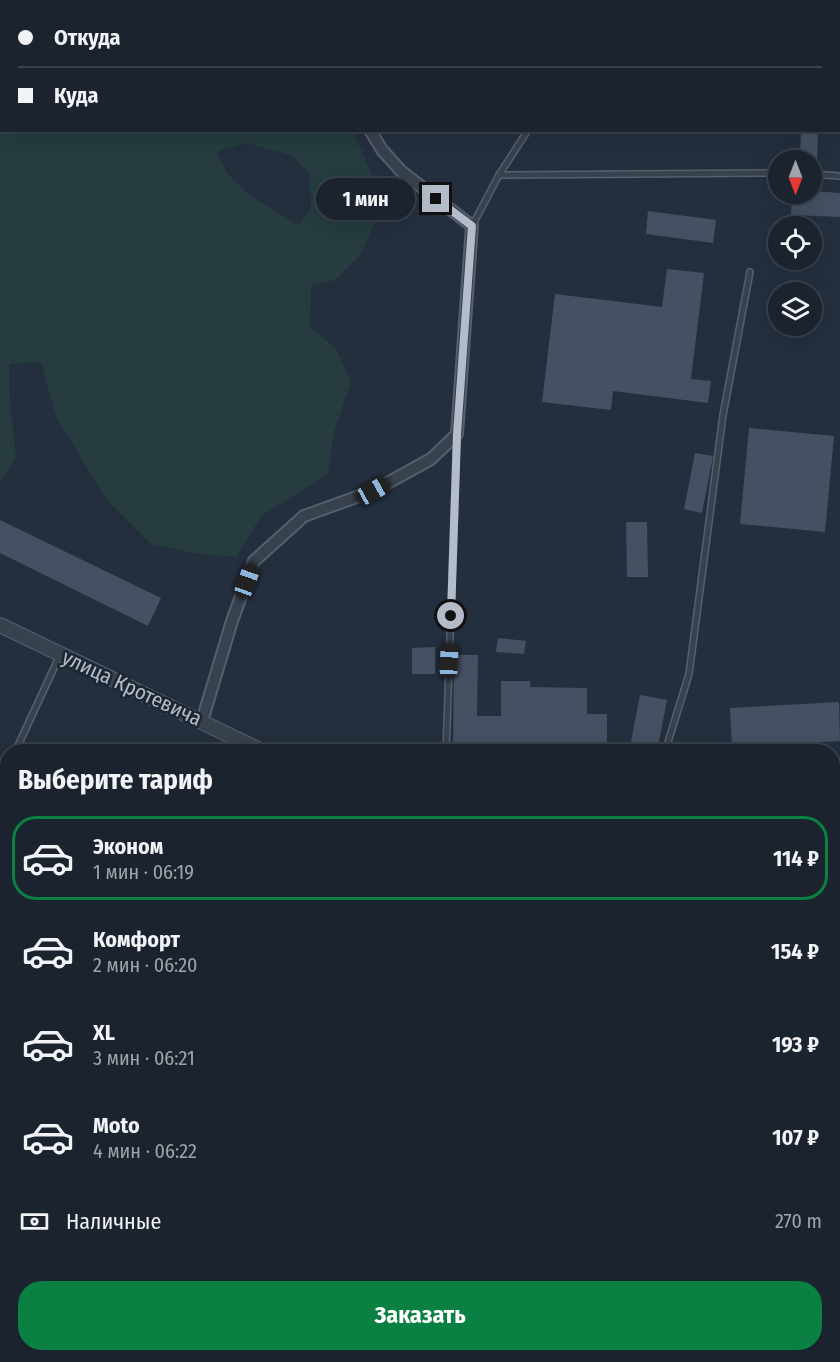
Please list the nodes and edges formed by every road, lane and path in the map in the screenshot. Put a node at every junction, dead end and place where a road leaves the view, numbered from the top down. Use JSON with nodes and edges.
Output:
{"nodes":[{"id":1,"x":371,"y":132,"type":"edge"},
{"id":2,"x":527,"y":132,"type":"edge"},
{"id":3,"x":768,"y":172,"type":"edge"},
{"id":4,"x":499,"y":175,"type":"junction"},
{"id":5,"x":822,"y":175,"type":"edge"},
{"id":6,"x":840,"y":176,"type":"edge"},
{"id":7,"x":472,"y":226,"type":"junction"},
{"id":8,"x":750,"y":272,"type":"dead end"},
{"id":9,"x":457,"y":434,"type":"junction"},
{"id":10,"x":0,"y":625,"type":"edge"},
{"id":11,"x":61,"y":654,"type":"junction"},
{"id":12,"x":202,"y":721,"type":"junction"},
{"id":13,"x":19,"y":744,"type":"edge"},
{"id":14,"x":248,"y":744,"type":"edge"},
{"id":15,"x":446,"y":744,"type":"edge"},
{"id":16,"x":667,"y":744,"type":"edge"}],
"edges":[{"from":1,"to":7,"type":"street"},
{"from":2,"to":4,"type":"lane"},
{"from":3,"to":4,"type":"lane"},
{"from":4,"to":7,"type":"lane"},
{"from":5,"to":6,"type":"lane"},
{"from":7,"to":9,"type":"street"},
{"from":8,"to":16,"type":"lane"},
{"from":9,"to":12,"type":"street"},
{"from":9,"to":15,"type":"lane"},
{"from":10,"to":11,"type":"street","name":"улица Кротевича"},
{"from":11,"to":12,"type":"street","name":"улица Кротевича"},
{"from":11,"to":13,"type":"lane"},
{"from":12,"to":14,"type":"street","name":"улица Кротевича"}]}
